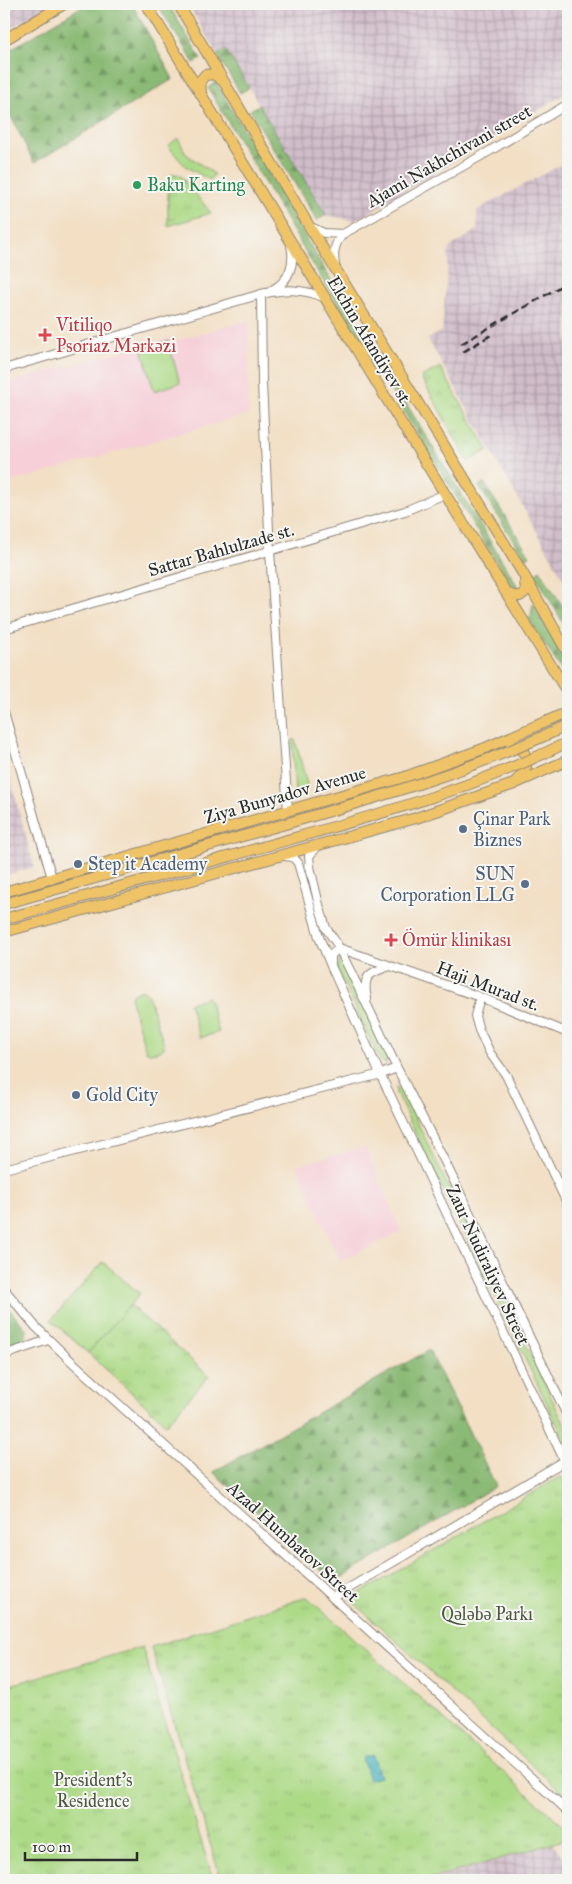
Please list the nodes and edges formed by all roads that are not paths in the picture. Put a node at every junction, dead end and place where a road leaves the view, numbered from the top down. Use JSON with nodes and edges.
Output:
{"nodes":[{"id":1,"x":64,"y":4,"type":"edge"},
{"id":2,"x":146,"y":4,"type":"edge"},
{"id":3,"x":178,"y":4,"type":"edge"},
{"id":4,"x":4,"y":40,"type":"edge"},
{"id":5,"x":224,"y":81,"type":"junction"},
{"id":6,"x":202,"y":94,"type":"junction"},
{"id":7,"x":568,"y":104,"type":"edge"},
{"id":8,"x":309,"y":226,"type":"junction"},
{"id":9,"x":343,"y":234,"type":"junction"},
{"id":10,"x":288,"y":237,"type":"junction"},
{"id":11,"x":336,"y":270,"type":"junction"},
{"id":12,"x":261,"y":294,"type":"junction"},
{"id":13,"x":325,"y":298,"type":"junction"},
{"id":14,"x":4,"y":369,"type":"edge"},
{"id":15,"x":445,"y":494,"type":"junction"},
{"id":16,"x":270,"y":552,"type":"junction"},
{"id":17,"x":522,"y":572,"type":"junction"},
{"id":18,"x":506,"y":592,"type":"junction"},
{"id":19,"x":4,"y":628,"type":"edge"},
{"id":20,"x":568,"y":653,"type":"edge"},
{"id":21,"x":568,"y":693,"type":"edge"},
{"id":22,"x":4,"y":712,"type":"edge"},
{"id":23,"x":568,"y":712,"type":"edge"},
{"id":24,"x":568,"y":725,"type":"edge"},
{"id":25,"x":568,"y":742,"type":"edge"},
{"id":26,"x":490,"y":747,"type":"junction"},
{"id":27,"x":568,"y":760,"type":"edge"},
{"id":28,"x":514,"y":784,"type":"junction"},
{"id":29,"x":288,"y":811,"type":"junction"},
{"id":30,"x":319,"y":846,"type":"junction"},
{"id":31,"x":190,"y":851,"type":"junction"},
{"id":32,"x":282,"y":856,"type":"junction"},
{"id":33,"x":193,"y":867,"type":"junction"},
{"id":34,"x":52,"y":878,"type":"junction"},
{"id":35,"x":4,"y":892,"type":"edge"},
{"id":36,"x":4,"y":898,"type":"edge"},
{"id":37,"x":4,"y":904,"type":"edge"},
{"id":38,"x":61,"y":916,"type":"junction"},
{"id":39,"x":4,"y":919,"type":"edge"},
{"id":40,"x":4,"y":924,"type":"edge"},
{"id":41,"x":4,"y":932,"type":"edge"},
{"id":42,"x":339,"y":948,"type":"junction"},
{"id":43,"x":331,"y":966,"type":"junction"},
{"id":44,"x":390,"y":966,"type":"junction"},
{"id":45,"x":480,"y":997,"type":"junction"},
{"id":46,"x":369,"y":1009,"type":"junction"},
{"id":47,"x":568,"y":1033,"type":"edge"},
{"id":48,"x":397,"y":1068,"type":"junction"},
{"id":49,"x":381,"y":1074,"type":"junction"},
{"id":50,"x":4,"y":1169,"type":"edge"},
{"id":51,"x":568,"y":1206,"type":"edge"},
{"id":52,"x":4,"y":1290,"type":"edge"},
{"id":53,"x":48,"y":1340,"type":"junction"},
{"id":54,"x":4,"y":1355,"type":"edge"},
{"id":55,"x":568,"y":1417,"type":"edge"},
{"id":56,"x":567,"y":1463,"type":"edge"},
{"id":57,"x":334,"y":1598,"type":"junction"},
{"id":58,"x":568,"y":1811,"type":"edge"}],
"edges":[{"from":1,"to":4,"type":"main road"},
{"from":2,"to":6,"type":"main road","name":"Elchin Afandiyev st."},
{"from":3,"to":5,"type":"main road","name":"Elchin Afandiyev st."},
{"from":5,"to":6,"type":"main road"},
{"from":5,"to":8,"type":"main road","name":"Elchin Afandiyev st."},
{"from":6,"to":10,"type":"main road","name":"Elchin Afandiyev st."},
{"from":7,"to":9,"type":"street","name":"Ajami Nakhchivani street"},
{"from":8,"to":9,"type":"street"},
{"from":8,"to":11,"type":"main road","name":"Elchin Afandiyev st."},
{"from":9,"to":11,"type":"street"},
{"from":10,"to":12,"type":"street"},
{"from":10,"to":13,"type":"main road","name":"Elchin Afandiyev st."},
{"from":11,"to":17,"type":"main road","name":"Elchin Afandiyev st."},
{"from":12,"to":13,"type":"street"},
{"from":12,"to":14,"type":"street"},
{"from":12,"to":16,"type":"street"},
{"from":13,"to":15,"type":"main road","name":"Elchin Afandiyev st."},
{"from":15,"to":16,"type":"street","name":"Sattar Bahlulzade st."},
{"from":15,"to":18,"type":"main road","name":"Elchin Afandiyev st."},
{"from":16,"to":19,"type":"street","name":"Sattar Bahlulzade st."},
{"from":16,"to":29,"type":"street"},
{"from":17,"to":18,"type":"main road"},
{"from":17,"to":20,"type":"main road","name":"Elchin Afandiyev st."},
{"from":18,"to":21,"type":"main road","name":"Elchin Afandiyev st."},
{"from":22,"to":34,"type":"street"},
{"from":23,"to":26,"type":"main road","name":"Ziya Bunyadov Avenue"},
{"from":24,"to":31,"type":"main road","name":"Ziya Bunyadov Avenue","bridge":true},
{"from":25,"to":33,"type":"main road","bridge":true},
{"from":26,"to":28,"type":"main road"},
{"from":26,"to":29,"type":"main road","name":"Ziya Bunyadov Avenue"},
{"from":27,"to":28,"type":"main road"},
{"from":28,"to":30,"type":"main road"},
{"from":29,"to":34,"type":"main road","name":"Ziya Bunyadov Avenue"},
{"from":30,"to":32,"type":"main road"},
{"from":30,"to":42,"type":"street","name":"Zaur Nudiraliyev Street"},
{"from":31,"to":34,"type":"main road"},
{"from":31,"to":37,"type":"main road","name":"Ziya Bunyadov Avenue"},
{"from":32,"to":38,"type":"main road"},
{"from":32,"to":43,"type":"street","name":"Zaur Nudiraliyev Street"},
{"from":33,"to":38,"type":"main road"},
{"from":33,"to":39,"type":"main road"},
{"from":34,"to":35,"type":"main road","name":"Ziya Bunyadov Avenue"},
{"from":34,"to":36,"type":"main road"},
{"from":38,"to":40,"type":"main road"},
{"from":38,"to":41,"type":"main road"},
{"from":42,"to":43,"type":"street"},
{"from":42,"to":44,"type":"street","name":"Haji Murad st."},
{"from":42,"to":46,"type":"street","name":"Zaur Nudiraliyev Street"},
{"from":43,"to":49,"type":"street","name":"Zaur Nudiraliyev Street"},
{"from":44,"to":45,"type":"street","name":"Haji Murad st."},
{"from":44,"to":46,"type":"street"},
{"from":45,"to":47,"type":"street","name":"Haji Murad st."},
{"from":45,"to":51,"type":"street"},
{"from":46,"to":48,"type":"street","name":"Zaur Nudiraliyev Street"},
{"from":48,"to":49,"type":"street"},
{"from":48,"to":55,"type":"street","name":"Zaur Nudiraliyev Street"},
{"from":49,"to":50,"type":"street"},
{"from":49,"to":56,"type":"street","name":"Zaur Nudiraliyev Street"},
{"from":52,"to":53,"type":"street","name":"Azad Humbatov Street"},
{"from":53,"to":54,"type":"street"},
{"from":53,"to":57,"type":"street","name":"Azad Humbatov Street"},
{"from":56,"to":57,"type":"street"},
{"from":57,"to":58,"type":"street","name":"Azad Humbatov Street"}]}
